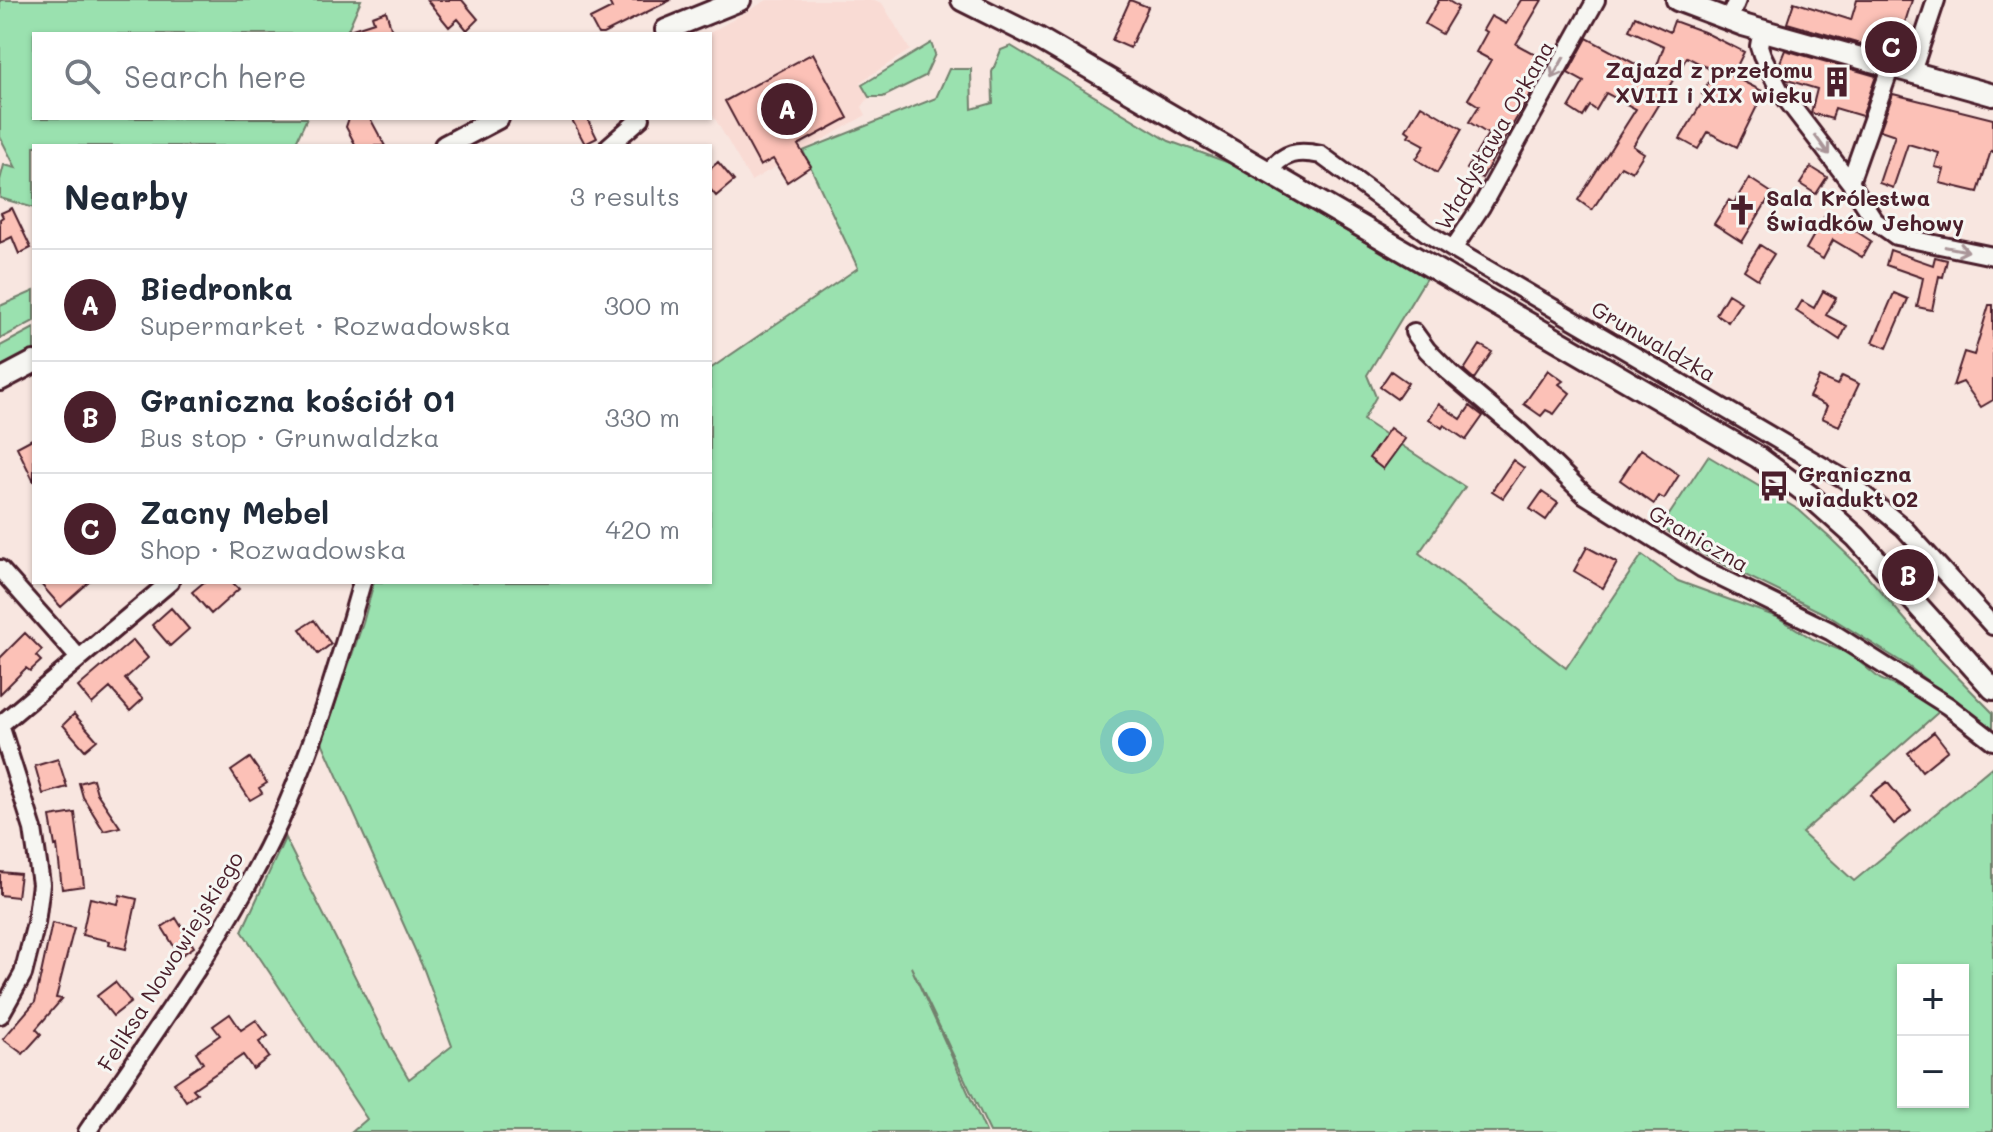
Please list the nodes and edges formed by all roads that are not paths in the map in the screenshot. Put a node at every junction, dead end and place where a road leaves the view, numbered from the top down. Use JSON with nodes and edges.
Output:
{"nodes":[{"id":1,"x":712,"y":0,"type":"edge"},
{"id":2,"x":740,"y":0,"type":"edge"},
{"id":3,"x":962,"y":0,"type":"edge"},
{"id":4,"x":1596,"y":0,"type":"edge"},
{"id":5,"x":1677,"y":0,"type":"edge"},
{"id":6,"x":1737,"y":0,"type":"edge"},
{"id":7,"x":1936,"y":0,"type":"edge"},
{"id":8,"x":1729,"y":20,"type":"junction"},
{"id":9,"x":1762,"y":30,"type":"junction"},
{"id":10,"x":662,"y":32,"type":"edge"},
{"id":11,"x":1891,"y":66,"type":"junction"},
{"id":12,"x":1912,"y":72,"type":"junction"},
{"id":13,"x":1993,"y":95,"type":"edge"},
{"id":14,"x":494,"y":120,"type":"edge"},
{"id":15,"x":639,"y":120,"type":"edge"},
{"id":16,"x":449,"y":144,"type":"edge"},
{"id":17,"x":611,"y":144,"type":"edge"},
{"id":18,"x":1269,"y":172,"type":"junction"},
{"id":19,"x":1850,"y":182,"type":"junction"},
{"id":20,"x":1453,"y":249,"type":"junction"},
{"id":21,"x":1993,"y":256,"type":"edge"},
{"id":22,"x":1414,"y":332,"type":"dead end"},
{"id":23,"x":32,"y":363,"type":"edge"},
{"id":24,"x":0,"y":380,"type":"edge"},
{"id":25,"x":0,"y":569,"type":"edge"},
{"id":26,"x":168,"y":584,"type":"edge"},
{"id":27,"x":361,"y":584,"type":"edge"},
{"id":28,"x":1993,"y":626,"type":"edge"},
{"id":29,"x":79,"y":658,"type":"junction"},
{"id":30,"x":1993,"y":689,"type":"edge"},
{"id":31,"x":0,"y":725,"type":"edge"},
{"id":32,"x":1993,"y":741,"type":"edge"},
{"id":33,"x":1,"y":1011,"type":"edge"},
{"id":34,"x":87,"y":1132,"type":"edge"}],
"edges":[{"from":1,"to":10,"type":"street"},
{"from":2,"to":10,"type":"street"},
{"from":3,"to":18,"type":"street"},
{"from":4,"to":20,"type":"street","name":"Władysława Orkana","one_way":true},
{"from":5,"to":8,"type":"street"},
{"from":6,"to":8,"type":"street"},
{"from":7,"to":12,"type":"street"},
{"from":8,"to":9,"type":"street"},
{"from":9,"to":11,"type":"street"},
{"from":9,"to":19,"type":"street","one_way":true},
{"from":11,"to":12,"type":"street"},
{"from":11,"to":19,"type":"street"},
{"from":12,"to":13,"type":"street"},
{"from":14,"to":16,"type":"street"},
{"from":15,"to":17,"type":"street"},
{"from":18,"to":20,"type":"street","name":"Grunwaldzka"},
{"from":18,"to":30,"type":"street"},
{"from":19,"to":21,"type":"street","one_way":true},
{"from":20,"to":28,"type":"street","name":"Grunwaldzka"},
{"from":22,"to":32,"type":"street","name":"Graniczna"},
{"from":23,"to":24,"type":"street"},
{"from":25,"to":29,"type":"street"},
{"from":26,"to":29,"type":"street"},
{"from":27,"to":34,"type":"street","name":"Feliksa Nowowiejskiego"},
{"from":29,"to":31,"type":"street"},
{"from":31,"to":33,"type":"street"}]}
